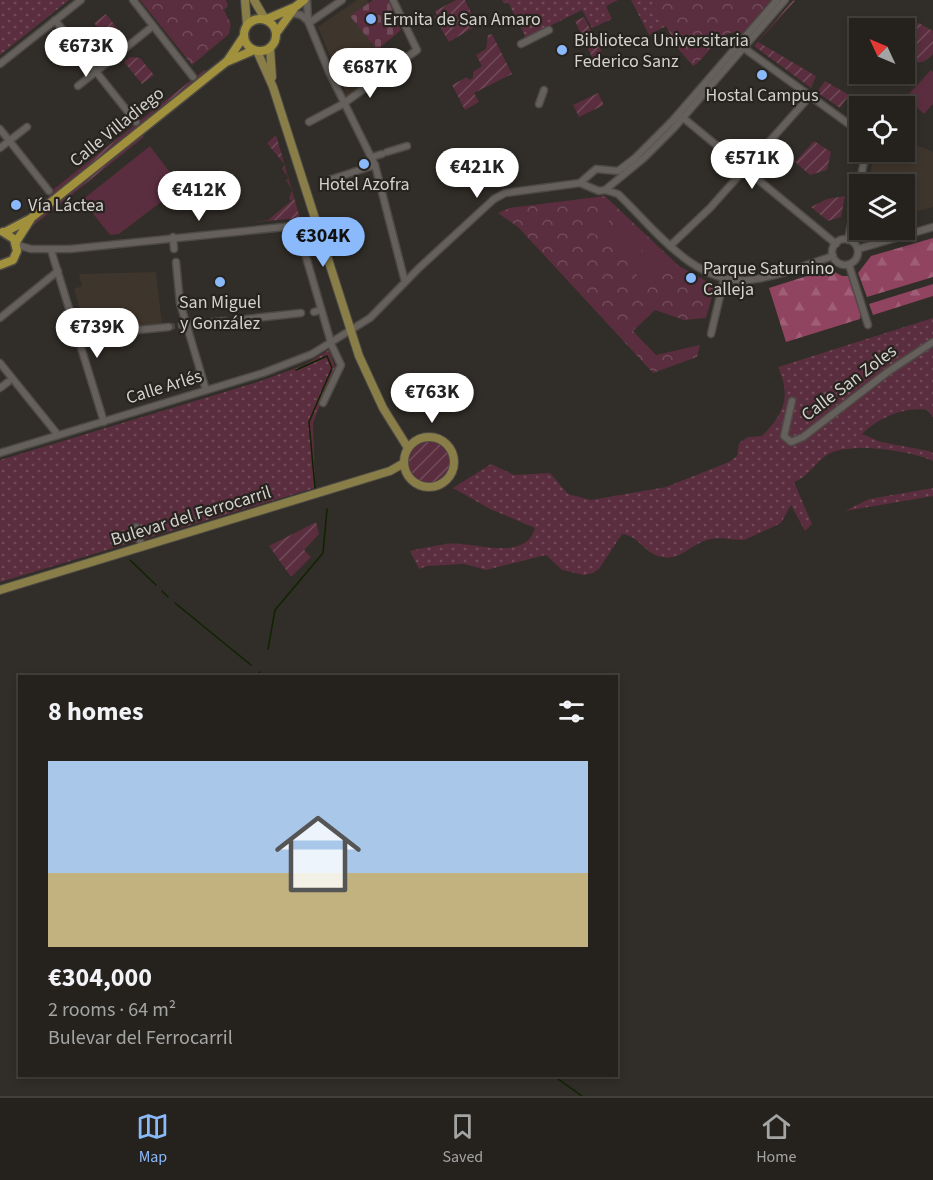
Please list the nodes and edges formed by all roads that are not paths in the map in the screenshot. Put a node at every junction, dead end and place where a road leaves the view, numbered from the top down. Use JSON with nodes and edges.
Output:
{"nodes":[{"id":1,"x":81,"y":0,"type":"edge"},
{"id":2,"x":133,"y":0,"type":"edge"},
{"id":3,"x":245,"y":0,"type":"edge"},
{"id":4,"x":254,"y":0,"type":"edge"},
{"id":5,"x":306,"y":0,"type":"edge"},
{"id":6,"x":342,"y":0,"type":"edge"},
{"id":7,"x":393,"y":0,"type":"edge"},
{"id":8,"x":777,"y":0,"type":"edge"},
{"id":9,"x":785,"y":0,"type":"edge"},
{"id":10,"x":293,"y":10,"type":"junction"},
{"id":11,"x":266,"y":19,"type":"junction"},
{"id":12,"x":55,"y":20,"type":"junction"},
{"id":13,"x":308,"y":22,"type":"junction"},
{"id":14,"x":247,"y":25,"type":"junction"},
{"id":15,"x":153,"y":26,"type":"junction"},
{"id":16,"x":549,"y":30,"type":"dead end"},
{"id":17,"x":277,"y":32,"type":"junction"},
{"id":18,"x":244,"y":36,"type":"junction"},
{"id":19,"x":521,"y":44,"type":"dead end"},
{"id":20,"x":741,"y":47,"type":"junction"},
{"id":21,"x":270,"y":48,"type":"junction"},
{"id":22,"x":256,"y":50,"type":"junction"},
{"id":23,"x":226,"y":62,"type":"junction"},
{"id":24,"x":0,"y":64,"type":"edge"},
{"id":25,"x":96,"y":72,"type":"junction"},
{"id":26,"x":193,"y":77,"type":"dead end"},
{"id":27,"x":78,"y":86,"type":"dead end"},
{"id":28,"x":273,"y":87,"type":"junction"},
{"id":29,"x":544,"y":90,"type":"dead end"},
{"id":30,"x":810,"y":96,"type":"junction"},
{"id":31,"x":343,"y":104,"type":"junction"},
{"id":32,"x":539,"y":104,"type":"dead end"},
{"id":33,"x":681,"y":116,"type":"junction"},
{"id":34,"x":136,"y":122,"type":"dead end"},
{"id":35,"x":309,"y":122,"type":"dead end"},
{"id":36,"x":849,"y":124,"type":"edge"},
{"id":37,"x":27,"y":126,"type":"dead end"},
{"id":38,"x":0,"y":129,"type":"edge"},
{"id":39,"x":9,"y":141,"type":"junction"},
{"id":40,"x":407,"y":146,"type":"dead end"},
{"id":41,"x":0,"y":148,"type":"edge"},
{"id":42,"x":372,"y":157,"type":"junction"},
{"id":43,"x":864,"y":162,"type":"edge"},
{"id":44,"x":375,"y":165,"type":"junction"},
{"id":45,"x":745,"y":169,"type":"junction"},
{"id":46,"x":610,"y":171,"type":"junction"},
{"id":47,"x":590,"y":177,"type":"junction"},
{"id":48,"x":329,"y":180,"type":"dead end"},
{"id":49,"x":580,"y":183,"type":"junction"},
{"id":50,"x":613,"y":183,"type":"junction"},
{"id":51,"x":593,"y":188,"type":"junction"},
{"id":52,"x":605,"y":190,"type":"junction"},
{"id":53,"x":49,"y":191,"type":"dead end"},
{"id":54,"x":618,"y":194,"type":"junction"},
{"id":55,"x":30,"y":219,"type":"junction"},
{"id":56,"x":933,"y":227,"type":"edge"},
{"id":57,"x":1,"y":232,"type":"edge"},
{"id":58,"x":173,"y":237,"type":"junction"},
{"id":59,"x":848,"y":240,"type":"junction"},
{"id":60,"x":17,"y":244,"type":"junction"},
{"id":61,"x":836,"y":244,"type":"junction"},
{"id":62,"x":671,"y":245,"type":"junction"},
{"id":63,"x":31,"y":249,"type":"junction"},
{"id":64,"x":65,"y":249,"type":"junction"},
{"id":65,"x":174,"y":249,"type":"dead end"},
{"id":66,"x":858,"y":249,"type":"junction"},
{"id":67,"x":51,"y":250,"type":"junction"},
{"id":68,"x":16,"y":256,"type":"junction"},
{"id":69,"x":833,"y":256,"type":"junction"},
{"id":70,"x":176,"y":262,"type":"dead end"},
{"id":71,"x":0,"y":265,"type":"edge"},
{"id":72,"x":849,"y":265,"type":"junction"},
{"id":73,"x":57,"y":268,"type":"junction"},
{"id":74,"x":724,"y":279,"type":"junction"},
{"id":75,"x":405,"y":282,"type":"junction"},
{"id":76,"x":301,"y":313,"type":"dead end"},
{"id":77,"x":0,"y":318,"type":"edge"},
{"id":78,"x":237,"y":320,"type":"dead end"},
{"id":79,"x":225,"y":321,"type":"dead end"},
{"id":80,"x":184,"y":325,"type":"junction"},
{"id":81,"x":868,"y":325,"type":"dead end"},
{"id":82,"x":169,"y":327,"type":"tunnel mouth"},
{"id":83,"x":350,"y":331,"type":"junction"},
{"id":84,"x":711,"y":334,"type":"dead end"},
{"id":85,"x":86,"y":335,"type":"dead end"},
{"id":86,"x":333,"y":341,"type":"junction"},
{"id":87,"x":933,"y":342,"type":"edge"},
{"id":88,"x":0,"y":363,"type":"edge"},
{"id":89,"x":8,"y":382,"type":"dead end"},
{"id":90,"x":0,"y":388,"type":"edge"},
{"id":91,"x":206,"y":390,"type":"junction"},
{"id":92,"x":792,"y":401,"type":"dead end"},
{"id":93,"x":323,"y":403,"type":"dead end"},
{"id":94,"x":104,"y":422,"type":"junction"},
{"id":95,"x":58,"y":435,"type":"junction"},
{"id":96,"x":410,"y":446,"type":"junction"},
{"id":97,"x":1,"y":451,"type":"edge"},
{"id":98,"x":405,"y":467,"type":"junction"},
{"id":99,"x":136,"y":527,"type":"dead end"},
{"id":100,"x":142,"y":546,"type":"junction"},
{"id":101,"x":0,"y":590,"type":"edge"}],
"edges":[{"from":1,"to":12,"type":"street"},
{"from":2,"to":15,"type":"street"},
{"from":3,"to":14,"type":"main road"},
{"from":4,"to":11,"type":"main road"},
{"from":5,"to":10,"type":"highway"},
{"from":5,"to":13,"type":"street"},
{"from":6,"to":13,"type":"street"},
{"from":7,"to":31,"type":"street"},
{"from":8,"to":20,"type":"street"},
{"from":9,"to":20,"type":"street"},
{"from":10,"to":11,"type":"highway"},
{"from":10,"to":13,"type":"street"},
{"from":10,"to":17,"type":"highway"},
{"from":11,"to":14,"type":"highway"},
{"from":11,"to":17,"type":"highway"},
{"from":12,"to":24,"type":"street"},
{"from":12,"to":25,"type":"street"},
{"from":13,"to":31,"type":"street"},
{"from":14,"to":18,"type":"highway"},
{"from":15,"to":25,"type":"street"},
{"from":15,"to":26,"type":"street"},
{"from":16,"to":19,"type":"street"},
{"from":17,"to":21,"type":"highway"},
{"from":18,"to":22,"type":"highway"},
{"from":18,"to":23,"type":"highway","name":"Calle Villadiego"},
{"from":20,"to":30,"type":"street"},
{"from":20,"to":33,"type":"street"},
{"from":20,"to":33,"type":"street"},
{"from":21,"to":22,"type":"highway"},
{"from":21,"to":28,"type":"main road"},
{"from":22,"to":23,"type":"highway","name":"Calle Villadiego"},
{"from":22,"to":28,"type":"main road"},
{"from":23,"to":55,"type":"highway","name":"Calle Villadiego"},
{"from":25,"to":27,"type":"street"},
{"from":25,"to":34,"type":"street"},
{"from":28,"to":83,"type":"main road"},
{"from":29,"to":32,"type":"street"},
{"from":30,"to":36,"type":"street"},
{"from":30,"to":45,"type":"street"},
{"from":31,"to":35,"type":"street"},
{"from":31,"to":42,"type":"street"},
{"from":33,"to":45,"type":"street"},
{"from":33,"to":46,"type":"street"},
{"from":33,"to":50,"type":"street"},
{"from":37,"to":39,"type":"street"},
{"from":38,"to":39,"type":"street"},
{"from":39,"to":41,"type":"street"},
{"from":39,"to":53,"type":"street"},
{"from":40,"to":42,"type":"street"},
{"from":42,"to":44,"type":"street"},
{"from":43,"to":59,"type":"street"},
{"from":44,"to":48,"type":"street"},
{"from":44,"to":75,"type":"street"},
{"from":45,"to":61,"type":"street"},
{"from":45,"to":62,"type":"street"},
{"from":46,"to":47,"type":"street"},
{"from":46,"to":50,"type":"street"},
{"from":47,"to":49,"type":"street"},
{"from":47,"to":51,"type":"street"},
{"from":49,"to":51,"type":"street"},
{"from":49,"to":75,"type":"street","name":"Calle Arlés"},
{"from":50,"to":52,"type":"street"},
{"from":50,"to":54,"type":"street"},
{"from":51,"to":52,"type":"street"},
{"from":52,"to":54,"type":"street"},
{"from":54,"to":62,"type":"street"},
{"from":55,"to":57,"type":"highway","name":"Calle Villadiego"},
{"from":55,"to":60,"type":"highway","name":"Calle Villadiego"},
{"from":56,"to":66,"type":"street"},
{"from":57,"to":60,"type":"highway"},
{"from":58,"to":64,"type":"street"},
{"from":58,"to":65,"type":"street"},
{"from":58,"to":86,"type":"street"},
{"from":59,"to":61,"type":"street"},
{"from":59,"to":66,"type":"street"},
{"from":60,"to":63,"type":"street"},
{"from":60,"to":68,"type":"highway"},
{"from":61,"to":69,"type":"street"},
{"from":62,"to":74,"type":"street"},
{"from":63,"to":67,"type":"street"},
{"from":63,"to":68,"type":"street"},
{"from":64,"to":67,"type":"street"},
{"from":64,"to":73,"type":"street"},
{"from":66,"to":72,"type":"street"},
{"from":67,"to":73,"type":"street"},
{"from":68,"to":71,"type":"highway"},
{"from":69,"to":72,"type":"street"},
{"from":69,"to":74,"type":"street"},
{"from":70,"to":80,"type":"street"},
{"from":72,"to":81,"type":"street"},
{"from":73,"to":77,"type":"street"},
{"from":73,"to":94,"type":"street"},
{"from":74,"to":84,"type":"street"},
{"from":75,"to":83,"type":"street","name":"Calle Arlés"},
{"from":76,"to":78,"type":"street"},
{"from":79,"to":80,"type":"street"},
{"from":80,"to":91,"type":"street"},
{"from":82,"to":85,"type":"street"},
{"from":83,"to":86,"type":"street","name":"Calle Arlés"},
{"from":83,"to":96,"type":"main road"},
{"from":86,"to":91,"type":"street","name":"Calle Arlés"},
{"from":86,"to":93,"type":"street"},
{"from":87,"to":92,"type":"street","name":"Calle San Zoles"},
{"from":88,"to":95,"type":"street"},
{"from":89,"to":90,"type":"street"},
{"from":91,"to":94,"type":"street","name":"Calle Arlés"},
{"from":94,"to":95,"type":"street","name":"Calle Arlés"},
{"from":95,"to":97,"type":"street","name":"Calle Arlés"},
{"from":96,"to":98,"type":"main road"},
{"from":96,"to":98,"type":"main road"},
{"from":98,"to":100,"type":"main road","name":"Bulevar del Ferrocarril"},
{"from":99,"to":100,"type":"street"},
{"from":100,"to":101,"type":"main road","name":"Bulevar del Ferrocarril"}]}
